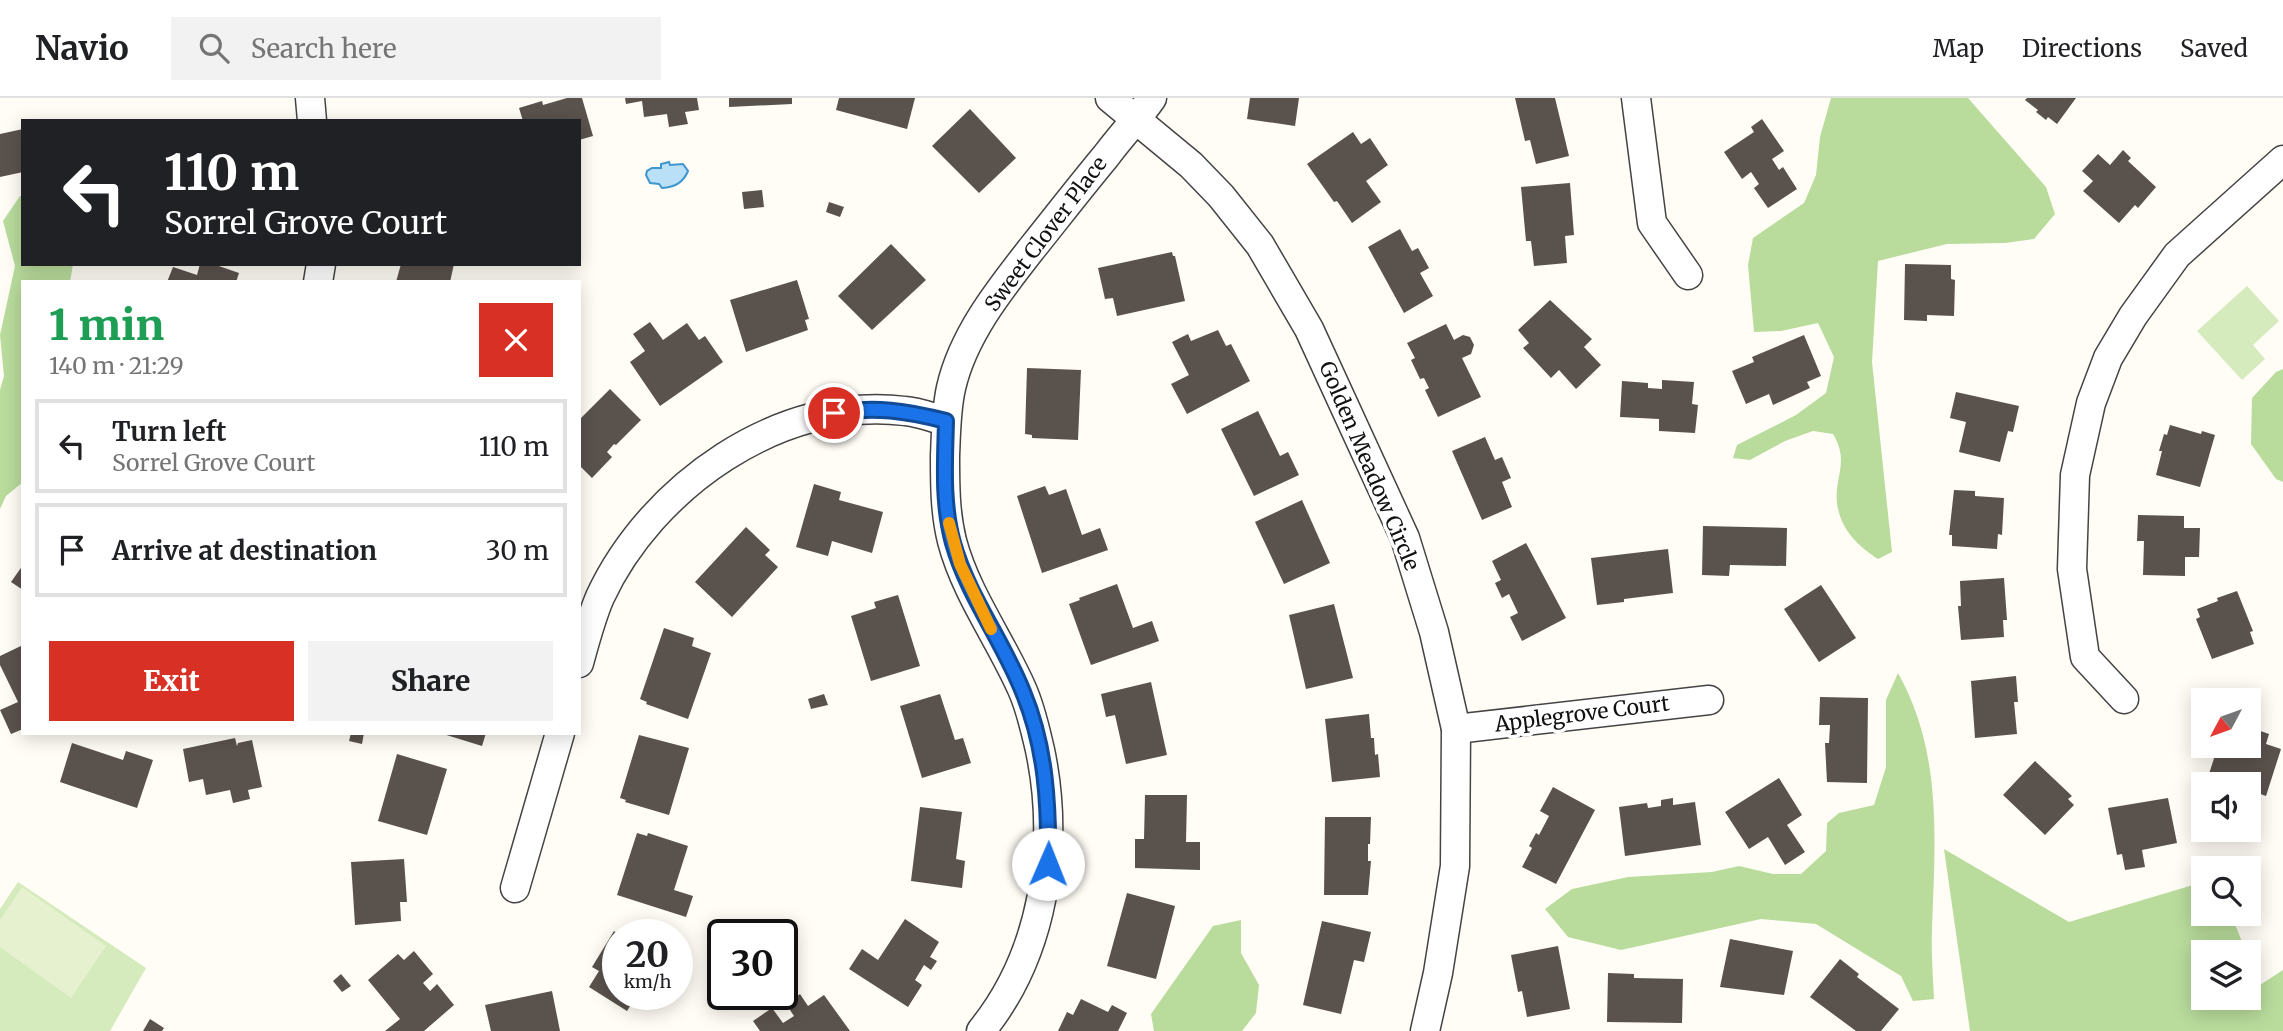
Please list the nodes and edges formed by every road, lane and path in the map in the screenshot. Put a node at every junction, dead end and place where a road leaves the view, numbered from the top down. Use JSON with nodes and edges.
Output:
{"nodes":[{"id":1,"x":310,"y":98,"type":"edge"},
{"id":2,"x":1110,"y":98,"type":"edge"},
{"id":3,"x":1636,"y":98,"type":"edge"},
{"id":4,"x":1145,"y":109,"type":"edge"},
{"id":5,"x":312,"y":119,"type":"edge"},
{"id":6,"x":2283,"y":160,"type":"edge"},
{"id":7,"x":1688,"y":275,"type":"dead end"},
{"id":8,"x":946,"y":421,"type":"junction"},
{"id":9,"x":581,"y":657,"type":"edge"},
{"id":10,"x":1709,"y":699,"type":"dead end"},
{"id":11,"x":2124,"y":699,"type":"dead end"},
{"id":12,"x":1456,"y":729,"type":"junction"},
{"id":13,"x":559,"y":735,"type":"edge"},
{"id":14,"x":515,"y":888,"type":"dead end"},
{"id":15,"x":981,"y":1031,"type":"edge"},
{"id":16,"x":1424,"y":1031,"type":"edge"}],
"edges":[{"from":1,"to":5,"type":"street"},
{"from":2,"to":4,"type":"street","name":"Golden Meadow Circle"},
{"from":3,"to":7,"type":"street"},
{"from":4,"to":8,"type":"street","name":"Sweet Clover Place"},
{"from":4,"to":12,"type":"street","name":"Golden Meadow Circle"},
{"from":6,"to":11,"type":"street"},
{"from":8,"to":9,"type":"street"},
{"from":8,"to":15,"type":"street","name":"Sweet Clover Place"},
{"from":10,"to":12,"type":"street","name":"Applegrove Court"},
{"from":12,"to":16,"type":"street","name":"Golden Meadow Circle"},
{"from":13,"to":14,"type":"street"}]}
